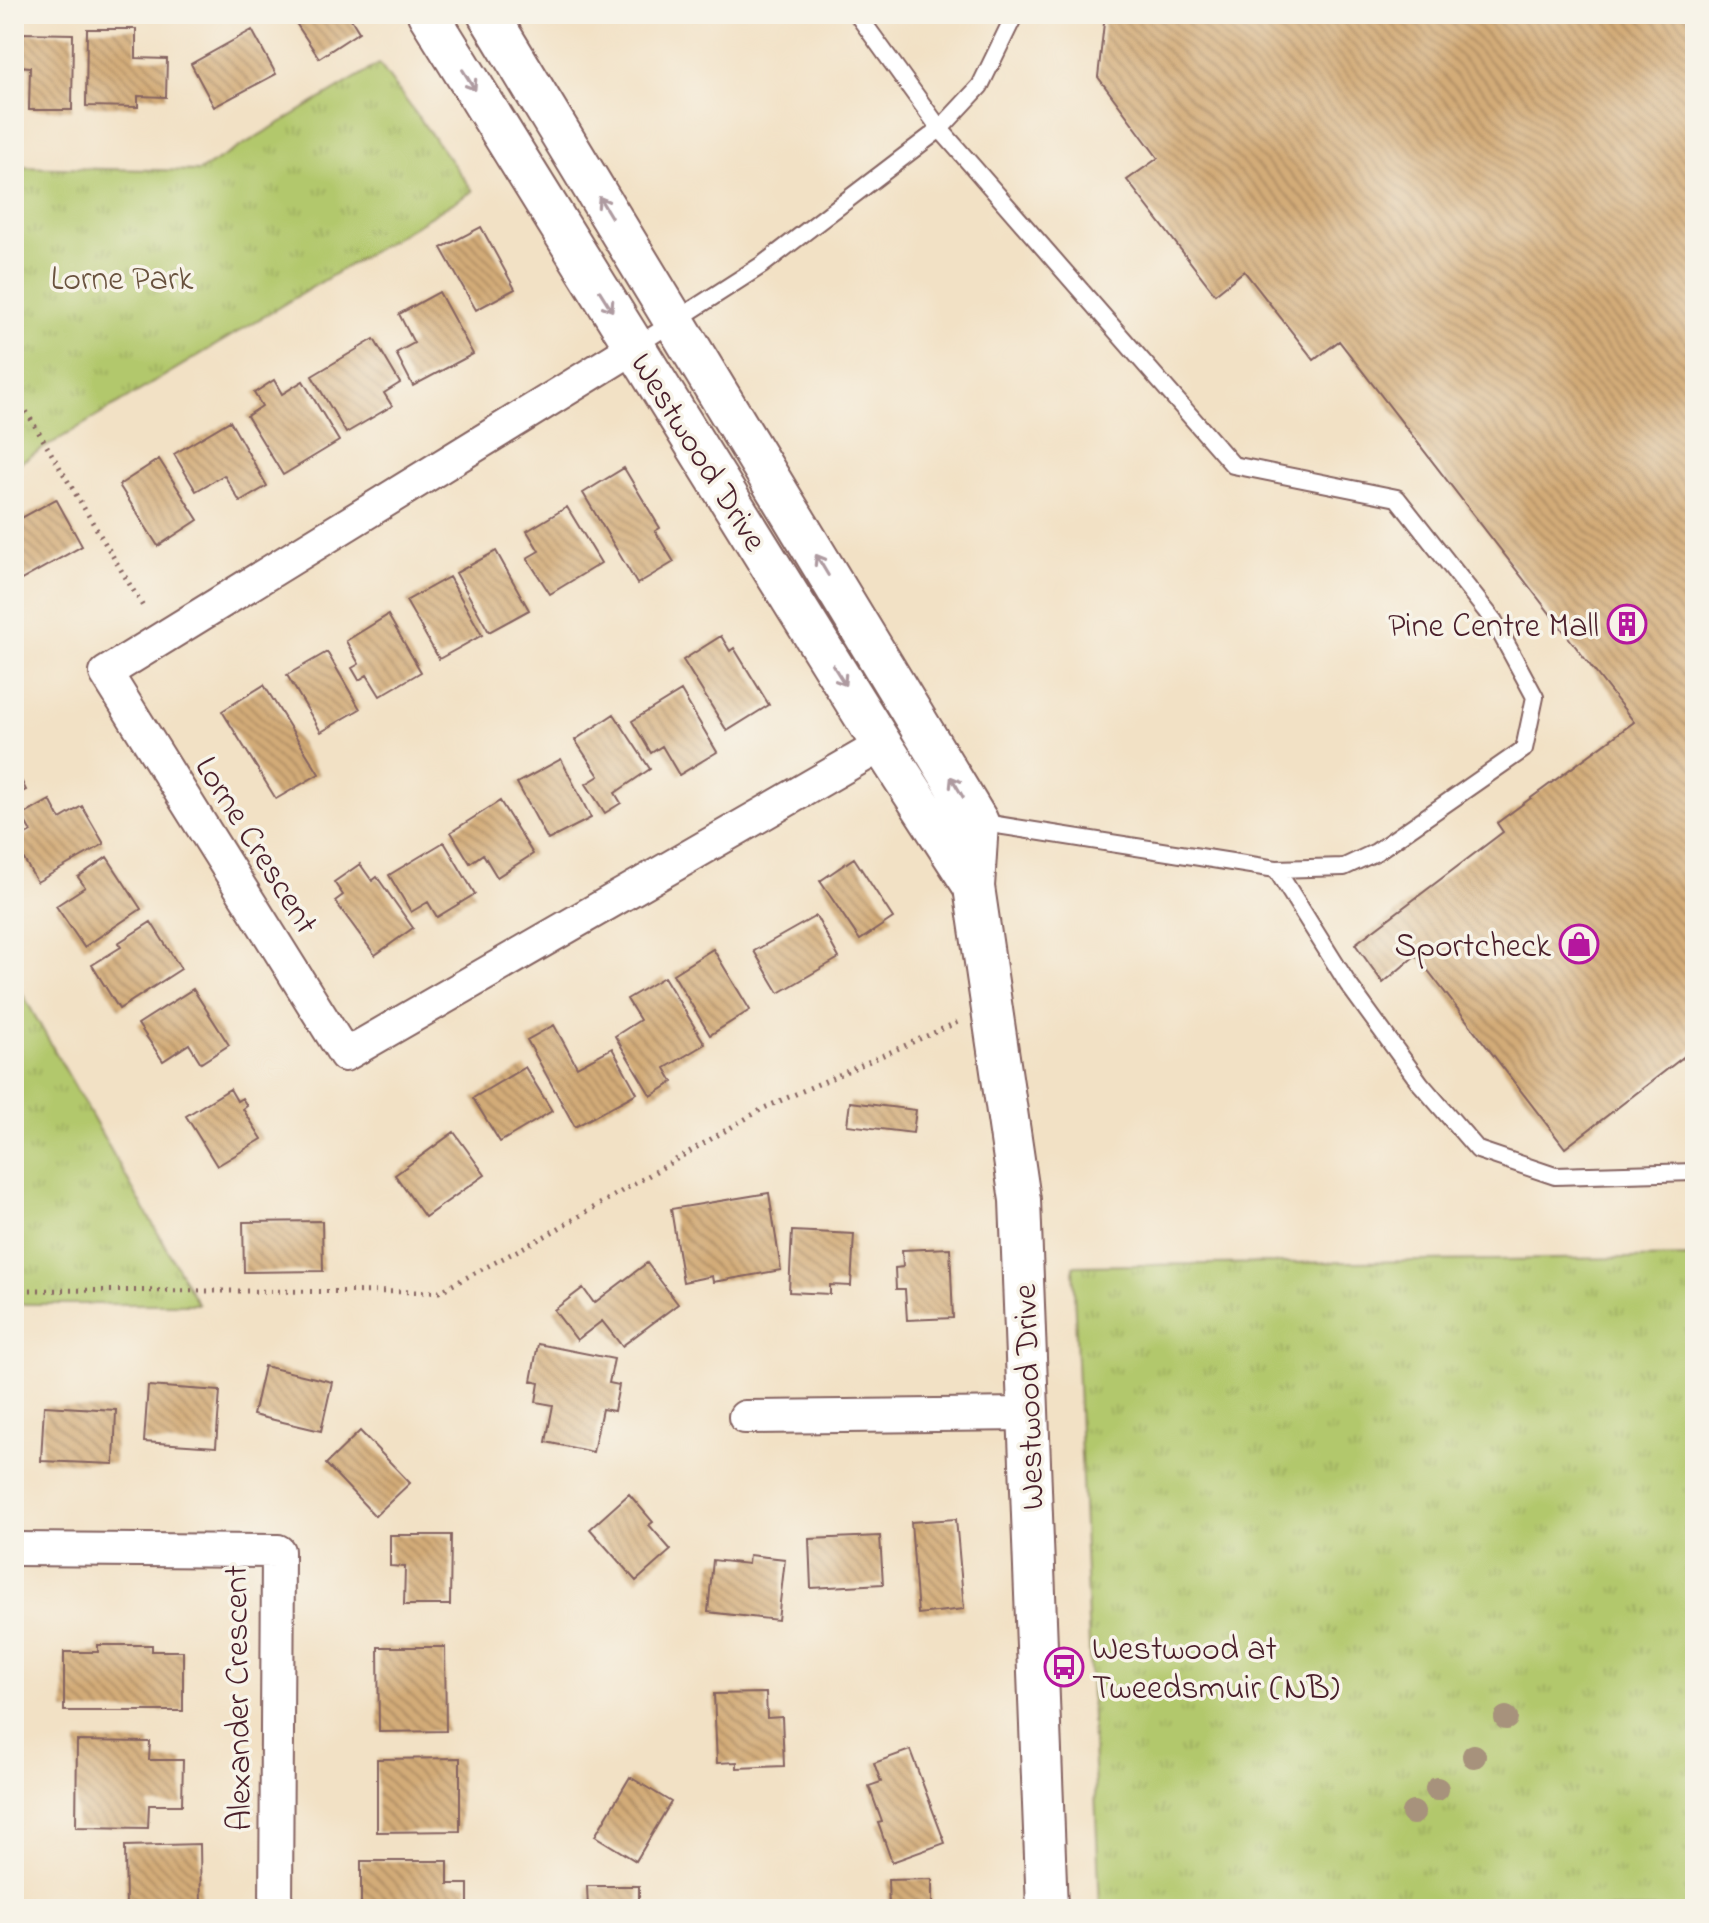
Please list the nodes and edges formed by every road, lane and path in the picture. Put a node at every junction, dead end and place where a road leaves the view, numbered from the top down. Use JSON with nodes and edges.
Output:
{"nodes":[{"id":1,"x":428,"y":14,"type":"edge"},
{"id":2,"x":488,"y":14,"type":"edge"},
{"id":3,"x":857,"y":14,"type":"edge"},
{"id":4,"x":1015,"y":14,"type":"edge"},
{"id":5,"x":940,"y":129,"type":"junction"},
{"id":6,"x":675,"y":322,"type":"junction"},
{"id":7,"x":635,"y":347,"type":"junction"},
{"id":8,"x":14,"y":391,"type":"edge"},
{"id":9,"x":162,"y":638,"type":"junction"},
{"id":10,"x":882,"y":745,"type":"junction"},
{"id":11,"x":978,"y":822,"type":"junction"},
{"id":12,"x":1276,"y":869,"type":"junction"},
{"id":13,"x":974,"y":887,"type":"junction"},
{"id":14,"x":992,"y":1007,"type":"junction"},
{"id":15,"x":1695,"y":1172,"type":"edge"},
{"id":16,"x":14,"y":1290,"type":"edge"},
{"id":17,"x":1027,"y":1414,"type":"junction"},
{"id":18,"x":745,"y":1417,"type":"dead end"},
{"id":19,"x":14,"y":1549,"type":"edge"},
{"id":20,"x":276,"y":1909,"type":"edge"},
{"id":21,"x":1047,"y":1909,"type":"edge"}],
"edges":[{"from":1,"to":7,"type":"street","name":"Westwood Drive","one_way":true},
{"from":6,"to":2,"type":"street","name":"Westwood Drive","one_way":true},
{"from":3,"to":5,"type":"lane"},
{"from":4,"to":5,"type":"lane"},
{"from":5,"to":6,"type":"lane"},
{"from":5,"to":12,"type":"lane"},
{"from":6,"to":7,"type":"lane"},
{"from":11,"to":6,"type":"street","name":"Westwood Drive","one_way":true},
{"from":7,"to":9,"type":"street","name":"Lorne Crescent"},
{"from":7,"to":10,"type":"street","name":"Westwood Drive","one_way":true},
{"from":8,"to":9,"type":"path"},
{"from":9,"to":10,"type":"street","name":"Lorne Crescent"},
{"from":10,"to":13,"type":"street","name":"Westwood Drive"},
{"from":11,"to":12,"type":"lane"},
{"from":11,"to":13,"type":"street","name":"Westwood Drive"},
{"from":12,"to":15,"type":"lane"},
{"from":13,"to":14,"type":"street","name":"Westwood Drive"},
{"from":14,"to":16,"type":"path"},
{"from":14,"to":17,"type":"street","name":"Westwood Drive"},
{"from":17,"to":18,"type":"street"},
{"from":17,"to":21,"type":"street","name":"Westwood Drive"},
{"from":19,"to":20,"type":"street","name":"Alexander Crescent"}]}
